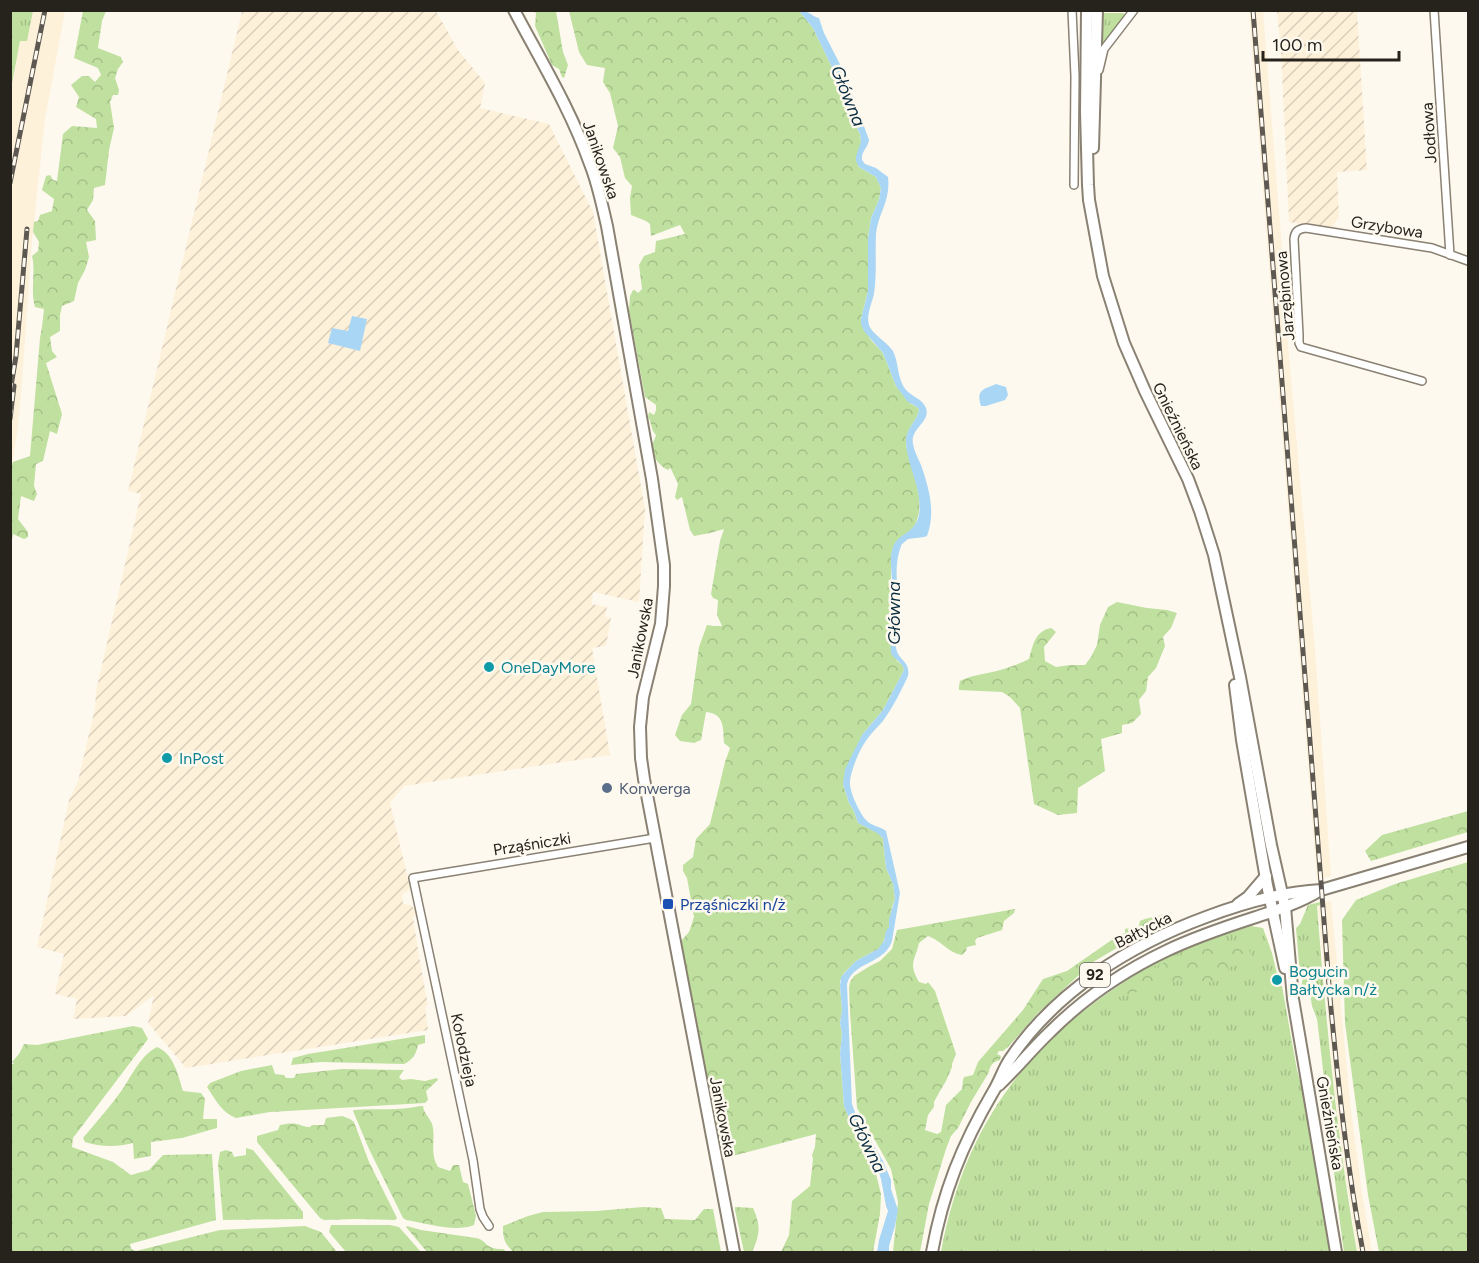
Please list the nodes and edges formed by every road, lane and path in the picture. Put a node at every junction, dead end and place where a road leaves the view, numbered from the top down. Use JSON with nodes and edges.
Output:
{"nodes":[{"id":1,"x":514,"y":10,"type":"edge"},
{"id":2,"x":1072,"y":10,"type":"edge"},
{"id":3,"x":1087,"y":10,"type":"edge"},
{"id":4,"x":1096,"y":10,"type":"edge"},
{"id":5,"x":1134,"y":10,"type":"edge"},
{"id":6,"x":1434,"y":10,"type":"edge"},
{"id":7,"x":1096,"y":87,"type":"junction"},
{"id":8,"x":1074,"y":185,"type":"dead end"},
{"id":9,"x":1094,"y":220,"type":"junction"},
{"id":10,"x":1299,"y":229,"type":"joint"},
{"id":11,"x":1450,"y":255,"type":"junction"},
{"id":12,"x":1468,"y":261,"type":"edge"},
{"id":13,"x":1422,"y":381,"type":"dead end"},
{"id":14,"x":1232,"y":646,"type":"junction"},
{"id":15,"x":655,"y":838,"type":"junction"},
{"id":16,"x":1468,"y":847,"type":"edge"},
{"id":17,"x":1266,"y":876,"type":"junction"},
{"id":18,"x":413,"y":878,"type":"joint"},
{"id":19,"x":1321,"y":890,"type":"junction"},
{"id":20,"x":1283,"y":894,"type":"junction"},
{"id":21,"x":1270,"y":898,"type":"junction"},
{"id":22,"x":1285,"y":907,"type":"junction"},
{"id":23,"x":1233,"y":908,"type":"junction"},
{"id":24,"x":1272,"y":911,"type":"junction"},
{"id":25,"x":1293,"y":999,"type":"junction"},
{"id":26,"x":995,"y":1090,"type":"junction"},
{"id":27,"x":489,"y":1226,"type":"dead end"},
{"id":28,"x":734,"y":1252,"type":"edge"},
{"id":29,"x":932,"y":1252,"type":"edge"},
{"id":30,"x":1336,"y":1252,"type":"edge"}],
"edges":[{"from":1,"to":15,"type":"main road","name":"Janikowska"},
{"from":2,"to":8,"type":"street"},
{"from":3,"to":9,"type":"main road","name":"Gnieźnieńska"},
{"from":4,"to":7,"type":"main road","name":"Gnieźnieńska"},
{"from":5,"to":7,"type":"street"},
{"from":6,"to":11,"type":"street","name":"Jodłowa"},
{"from":7,"to":9,"type":"main road","name":"Gnieźnieńska"},
{"from":9,"to":14,"type":"main road","name":"Gnieźnieńska"},
{"from":10,"to":11,"type":"street","name":"Grzybowa"},
{"from":10,"to":13,"type":"street","name":"Jarzębinowa"},
{"from":11,"to":12,"type":"street","name":"Grzybowa"},
{"from":14,"to":17,"type":"main road","name":"Gnieźnieńska"},
{"from":14,"to":20,"type":"main road","name":"Gnieźnieńska"},
{"from":15,"to":18,"type":"street","name":"Prząśniczki"},
{"from":15,"to":28,"type":"main road","name":"Janikowska"},
{"from":16,"to":19,"type":"main road","name":"Bałtycka","number":"92"},
{"from":17,"to":21,"type":"main road","name":"Gnieźnieńska"},
{"from":17,"to":23,"type":"main road"},
{"from":18,"to":27,"type":"street","name":"Kołodzieja"},
{"from":19,"to":20,"type":"main road","name":"Bałtycka","number":"92"},
{"from":19,"to":22,"type":"main road","name":"Bałtycka","number":"92"},
{"from":20,"to":21,"type":"main road","name":"Bałtycka","number":"92"},
{"from":20,"to":22,"type":"main road","name":"Gnieźnieńska"},
{"from":21,"to":23,"type":"main road","name":"Bałtycka","number":"92"},
{"from":21,"to":24,"type":"main road","name":"Gnieźnieńska"},
{"from":22,"to":24,"type":"main road","name":"Bałtycka","number":"92"},
{"from":22,"to":25,"type":"main road","name":"Gnieźnieńska"},
{"from":23,"to":26,"type":"main road","name":"Bałtycka","number":"92"},
{"from":24,"to":25,"type":"main road","name":"Gnieźnieńska"},
{"from":24,"to":26,"type":"main road","name":"Bałtycka","number":"92"},
{"from":25,"to":30,"type":"main road","name":"Gnieźnieńska"},
{"from":26,"to":29,"type":"main road","name":"Bałtycka","number":"92"}]}
